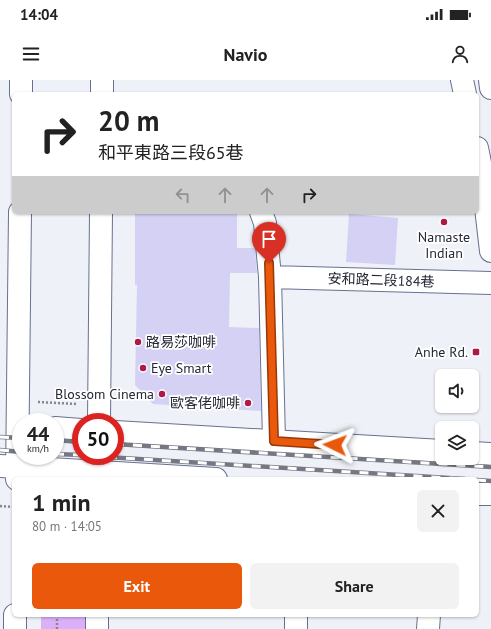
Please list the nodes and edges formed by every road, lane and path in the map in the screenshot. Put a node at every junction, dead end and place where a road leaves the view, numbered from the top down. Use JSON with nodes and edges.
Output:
{"nodes":[{"id":1,"x":21,"y":80,"type":"edge"},
{"id":2,"x":102,"y":80,"type":"edge"},
{"id":3,"x":462,"y":80,"type":"edge"},
{"id":4,"x":490,"y":80,"type":"edge"},
{"id":5,"x":491,"y":88,"type":"edge"},
{"id":6,"x":21,"y":92,"type":"edge"},
{"id":7,"x":102,"y":92,"type":"edge"},
{"id":8,"x":465,"y":92,"type":"edge"},
{"id":9,"x":481,"y":155,"type":"edge"},
{"id":10,"x":20,"y":214,"type":"edge"},
{"id":11,"x":101,"y":214,"type":"edge"},
{"id":12,"x":262,"y":214,"type":"edge"},
{"id":13,"x":491,"y":250,"type":"edge"},
{"id":14,"x":270,"y":277,"type":"junction"},
{"id":15,"x":491,"y":283,"type":"edge"},
{"id":16,"x":62,"y":403,"type":"dead end"},
{"id":17,"x":82,"y":404,"type":"dead end"},
{"id":18,"x":13,"y":413,"type":"edge"},
{"id":19,"x":99,"y":413,"type":"edge"},
{"id":20,"x":124,"y":433,"type":"edge"},
{"id":21,"x":274,"y":441,"type":"junction"},
{"id":22,"x":12,"y":448,"type":"edge"},
{"id":23,"x":435,"y":451,"type":"edge"},
{"id":24,"x":479,"y":453,"type":"edge"},
{"id":25,"x":491,"y":454,"type":"edge"},
{"id":26,"x":98,"y":469,"type":"edge"},
{"id":27,"x":11,"y":471,"type":"edge"},
{"id":28,"x":192,"y":477,"type":"edge"},
{"id":29,"x":479,"y":494,"type":"edge"},
{"id":30,"x":491,"y":494,"type":"edge"},
{"id":31,"x":0,"y":506,"type":"edge"},
{"id":32,"x":12,"y":507,"type":"edge"},
{"id":33,"x":15,"y":617,"type":"edge"},
{"id":34,"x":57,"y":617,"type":"edge"},
{"id":35,"x":97,"y":617,"type":"edge"},
{"id":36,"x":296,"y":617,"type":"edge"},
{"id":37,"x":429,"y":617,"type":"edge"},
{"id":38,"x":15,"y":629,"type":"edge"},
{"id":39,"x":57,"y":629,"type":"edge"},
{"id":40,"x":97,"y":629,"type":"edge"},
{"id":41,"x":296,"y":629,"type":"edge"},
{"id":42,"x":428,"y":629,"type":"edge"}],
"edges":[{"from":1,"to":6,"type":"main road"},
{"from":2,"to":7,"type":"main road"},
{"from":3,"to":8,"type":"main road"},
{"from":4,"to":5,"type":"main road"},
{"from":9,"to":13,"type":"main road"},
{"from":10,"to":18,"type":"main road"},
{"from":11,"to":19,"type":"main road"},
{"from":12,"to":14,"type":"main road"},
{"from":14,"to":15,"type":"main road","name":"安和路二段184巷"},
{"from":14,"to":21,"type":"main road"},
{"from":16,"to":17,"type":"path"},
{"from":20,"to":21,"type":"main road"},
{"from":21,"to":23,"type":"main road"},
{"from":22,"to":27,"type":"main road"},
{"from":24,"to":25,"type":"main road"},
{"from":26,"to":27,"type":"main road"},
{"from":26,"to":28,"type":"main road"},
{"from":29,"to":30,"type":"main road"},
{"from":31,"to":32,"type":"path"},
{"from":33,"to":38,"type":"main road"},
{"from":34,"to":39,"type":"path"},
{"from":35,"to":40,"type":"main road"},
{"from":36,"to":41,"type":"main road"},
{"from":37,"to":42,"type":"main road"}]}
